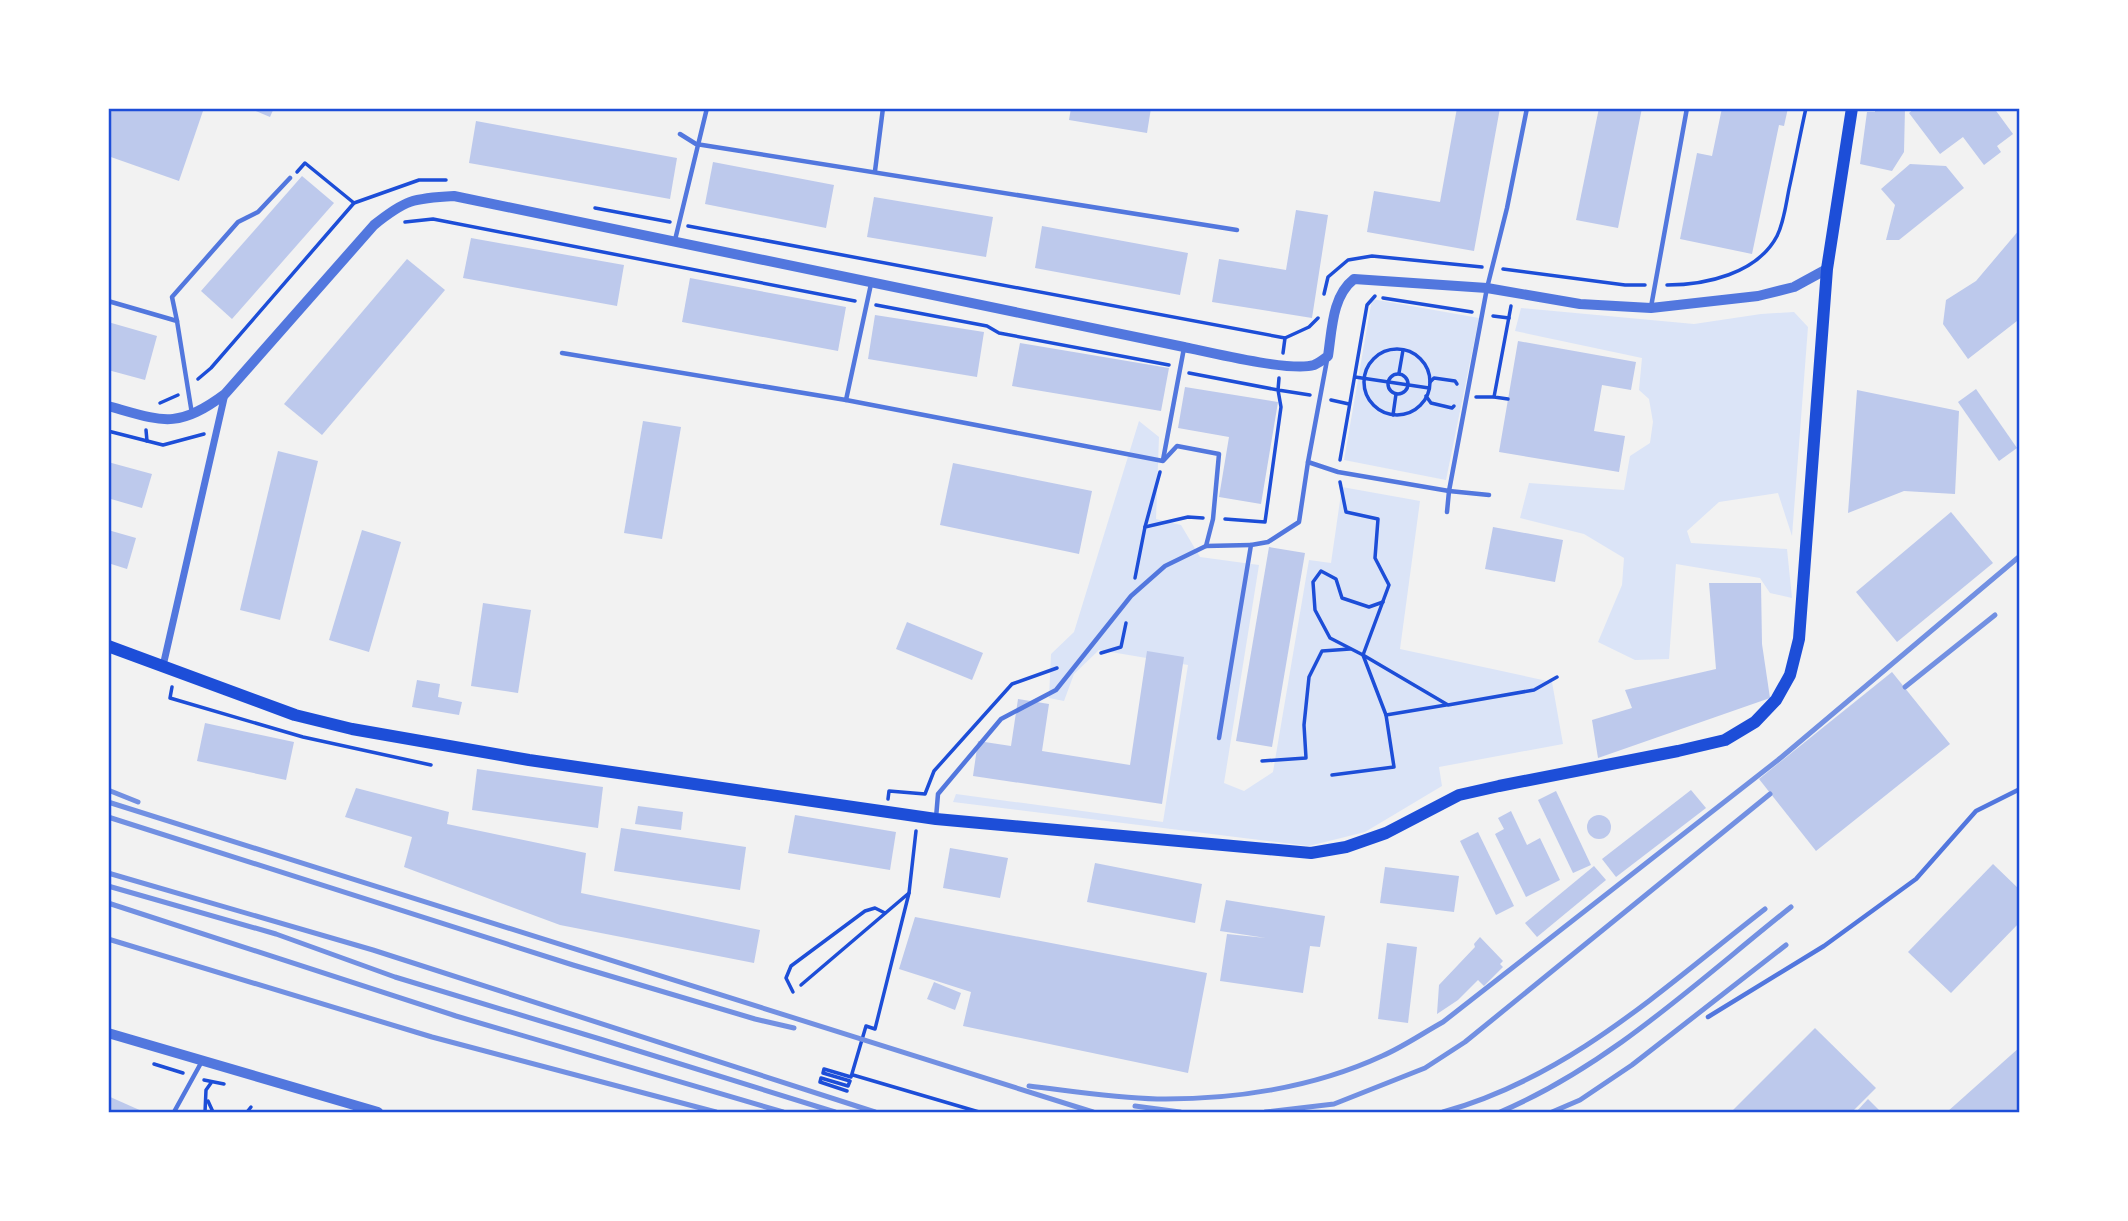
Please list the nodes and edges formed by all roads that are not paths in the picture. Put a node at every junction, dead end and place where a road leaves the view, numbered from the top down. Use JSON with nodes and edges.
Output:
{"nodes":[{"id":1,"x":706,"y":108,"type":"edge"},
{"id":2,"x":883,"y":108,"type":"edge"},
{"id":3,"x":1527,"y":108,"type":"edge"},
{"id":4,"x":1687,"y":108,"type":"edge"},
{"id":5,"x":1852,"y":108,"type":"edge"},
{"id":6,"x":680,"y":134,"type":"dead end"},
{"id":7,"x":696,"y":144,"type":"junction"},
{"id":8,"x":875,"y":171,"type":"junction"},
{"id":9,"x":290,"y":178,"type":"road end"},
{"id":10,"x":1237,"y":230,"type":"dead end"},
{"id":11,"x":674,"y":244,"type":"junction"},
{"id":12,"x":1827,"y":269,"type":"junction"},
{"id":13,"x":872,"y":284,"type":"junction"},
{"id":14,"x":1487,"y":288,"type":"junction"},
{"id":15,"x":108,"y":301,"type":"edge"},
{"id":16,"x":1651,"y":307,"type":"junction"},
{"id":17,"x":177,"y":321,"type":"junction"},
{"id":18,"x":1184,"y":347,"type":"junction"},
{"id":19,"x":562,"y":353,"type":"dead end"},
{"id":20,"x":1328,"y":356,"type":"junction"},
{"id":21,"x":225,"y":394,"type":"junction"},
{"id":22,"x":846,"y":400,"type":"junction"},
{"id":23,"x":108,"y":406,"type":"edge"},
{"id":24,"x":192,"y":415,"type":"junction"},
{"id":25,"x":1163,"y":461,"type":"junction"},
{"id":26,"x":1308,"y":462,"type":"junction"},
{"id":27,"x":1449,"y":491,"type":"junction"},
{"id":28,"x":1489,"y":495,"type":"dead end"},
{"id":29,"x":1447,"y":512,"type":"dead end"},
{"id":30,"x":1251,"y":545,"type":"junction"},
{"id":31,"x":1206,"y":546,"type":"junction"},
{"id":32,"x":108,"y":646,"type":"edge"},
{"id":33,"x":163,"y":666,"type":"junction"},
{"id":34,"x":1219,"y":738,"type":"dead end"},
{"id":35,"x":2020,"y":789,"type":"edge"},
{"id":36,"x":936,"y":819,"type":"junction"},
{"id":37,"x":1709,"y":1017,"type":"dead end"},
{"id":38,"x":108,"y":1033,"type":"edge"},
{"id":39,"x":201,"y":1062,"type":"junction"},
{"id":40,"x":174,"y":1112,"type":"edge"},
{"id":41,"x":378,"y":1112,"type":"edge"}],
"edges":[{"from":1,"to":7,"type":"lane"},
{"from":2,"to":8,"type":"lane"},
{"from":3,"to":14,"type":"lane"},
{"from":4,"to":16,"type":"lane"},
{"from":5,"to":12,"type":"main road"},
{"from":6,"to":7,"type":"lane"},
{"from":7,"to":8,"type":"lane"},
{"from":7,"to":11,"type":"lane"},
{"from":8,"to":10,"type":"lane"},
{"from":9,"to":17,"type":"lane"},
{"from":11,"to":13,"type":"street"},
{"from":11,"to":21,"type":"street"},
{"from":12,"to":16,"type":"street"},
{"from":12,"to":36,"type":"main road"},
{"from":13,"to":18,"type":"street"},
{"from":13,"to":22,"type":"lane"},
{"from":14,"to":16,"type":"street"},
{"from":14,"to":20,"type":"street"},
{"from":14,"to":27,"type":"lane"},
{"from":15,"to":17,"type":"lane"},
{"from":17,"to":24,"type":"lane"},
{"from":18,"to":20,"type":"street"},
{"from":18,"to":25,"type":"lane"},
{"from":19,"to":22,"type":"lane"},
{"from":20,"to":26,"type":"lane"},
{"from":21,"to":24,"type":"street"},
{"from":21,"to":33,"type":"street"},
{"from":22,"to":25,"type":"lane"},
{"from":23,"to":24,"type":"street"},
{"from":25,"to":31,"type":"lane"},
{"from":26,"to":27,"type":"lane"},
{"from":26,"to":30,"type":"lane"},
{"from":27,"to":28,"type":"lane"},
{"from":27,"to":29,"type":"lane"},
{"from":30,"to":31,"type":"lane"},
{"from":30,"to":34,"type":"lane"},
{"from":31,"to":36,"type":"lane"},
{"from":32,"to":33,"type":"main road"},
{"from":33,"to":36,"type":"main road"},
{"from":35,"to":37,"type":"lane"},
{"from":38,"to":39,"type":"street"},
{"from":39,"to":40,"type":"lane"},
{"from":39,"to":41,"type":"street"}]}
